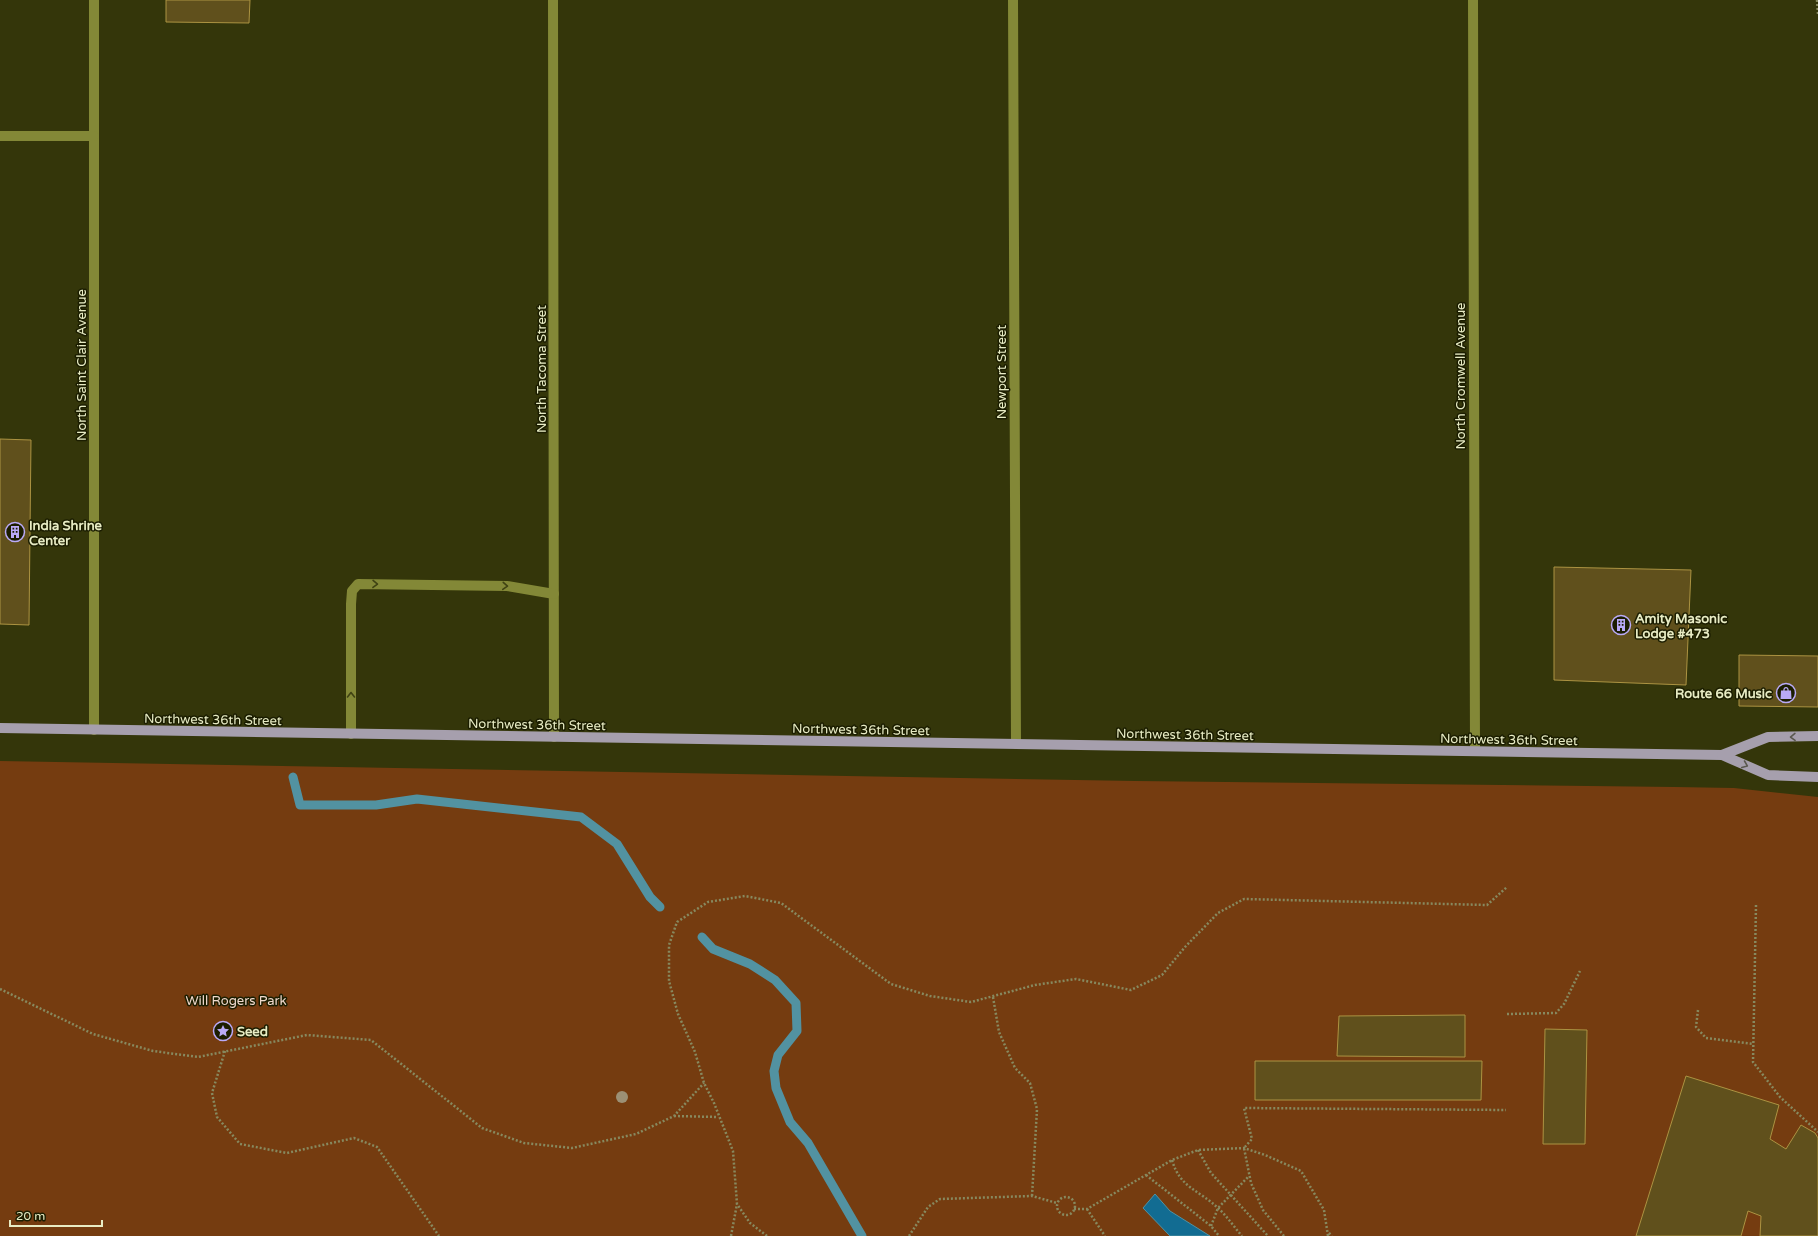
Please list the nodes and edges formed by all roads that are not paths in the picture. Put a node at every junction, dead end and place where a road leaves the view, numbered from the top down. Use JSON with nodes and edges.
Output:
{"nodes":[{"id":1,"x":94,"y":0,"type":"edge"},
{"id":2,"x":553,"y":0,"type":"edge"},
{"id":3,"x":1013,"y":0,"type":"edge"},
{"id":4,"x":1473,"y":0,"type":"edge"},
{"id":5,"x":0,"y":136,"type":"edge"},
{"id":6,"x":94,"y":136,"type":"junction"},
{"id":7,"x":554,"y":594,"type":"junction"},
{"id":8,"x":0,"y":728,"type":"edge"},
{"id":9,"x":94,"y":730,"type":"junction"},
{"id":10,"x":351,"y":734,"type":"junction"},
{"id":11,"x":1818,"y":736,"type":"edge"},
{"id":12,"x":554,"y":737,"type":"junction"},
{"id":13,"x":1016,"y":744,"type":"junction"},
{"id":14,"x":1475,"y":751,"type":"junction"},
{"id":15,"x":1722,"y":755,"type":"junction"},
{"id":16,"x":1818,"y":777,"type":"edge"}],
"edges":[{"from":1,"to":6,"type":"street","name":"North Saint Clair Avenue"},
{"from":2,"to":7,"type":"street","name":"North Tacoma Street"},
{"from":3,"to":13,"type":"street","name":"Newport Street"},
{"from":4,"to":14,"type":"street","name":"North Cromwell Avenue"},
{"from":5,"to":6,"type":"street"},
{"from":6,"to":9,"type":"street","name":"North Saint Clair Avenue"},
{"from":10,"to":7,"type":"street","one_way":true},
{"from":7,"to":12,"type":"street","name":"North Tacoma Street"},
{"from":8,"to":9,"type":"main road","name":"Northwest 36th Street"},
{"from":9,"to":10,"type":"main road","name":"Northwest 36th Street"},
{"from":10,"to":12,"type":"main road","name":"Northwest 36th Street"},
{"from":11,"to":15,"type":"main road","name":"Northwest 36th Street","one_way":true},
{"from":12,"to":13,"type":"main road","name":"Northwest 36th Street"},
{"from":13,"to":14,"type":"main road","name":"Northwest 36th Street"},
{"from":14,"to":15,"type":"main road","name":"Northwest 36th Street"},
{"from":15,"to":16,"type":"main road","name":"Northwest 36th Street","one_way":true}]}
